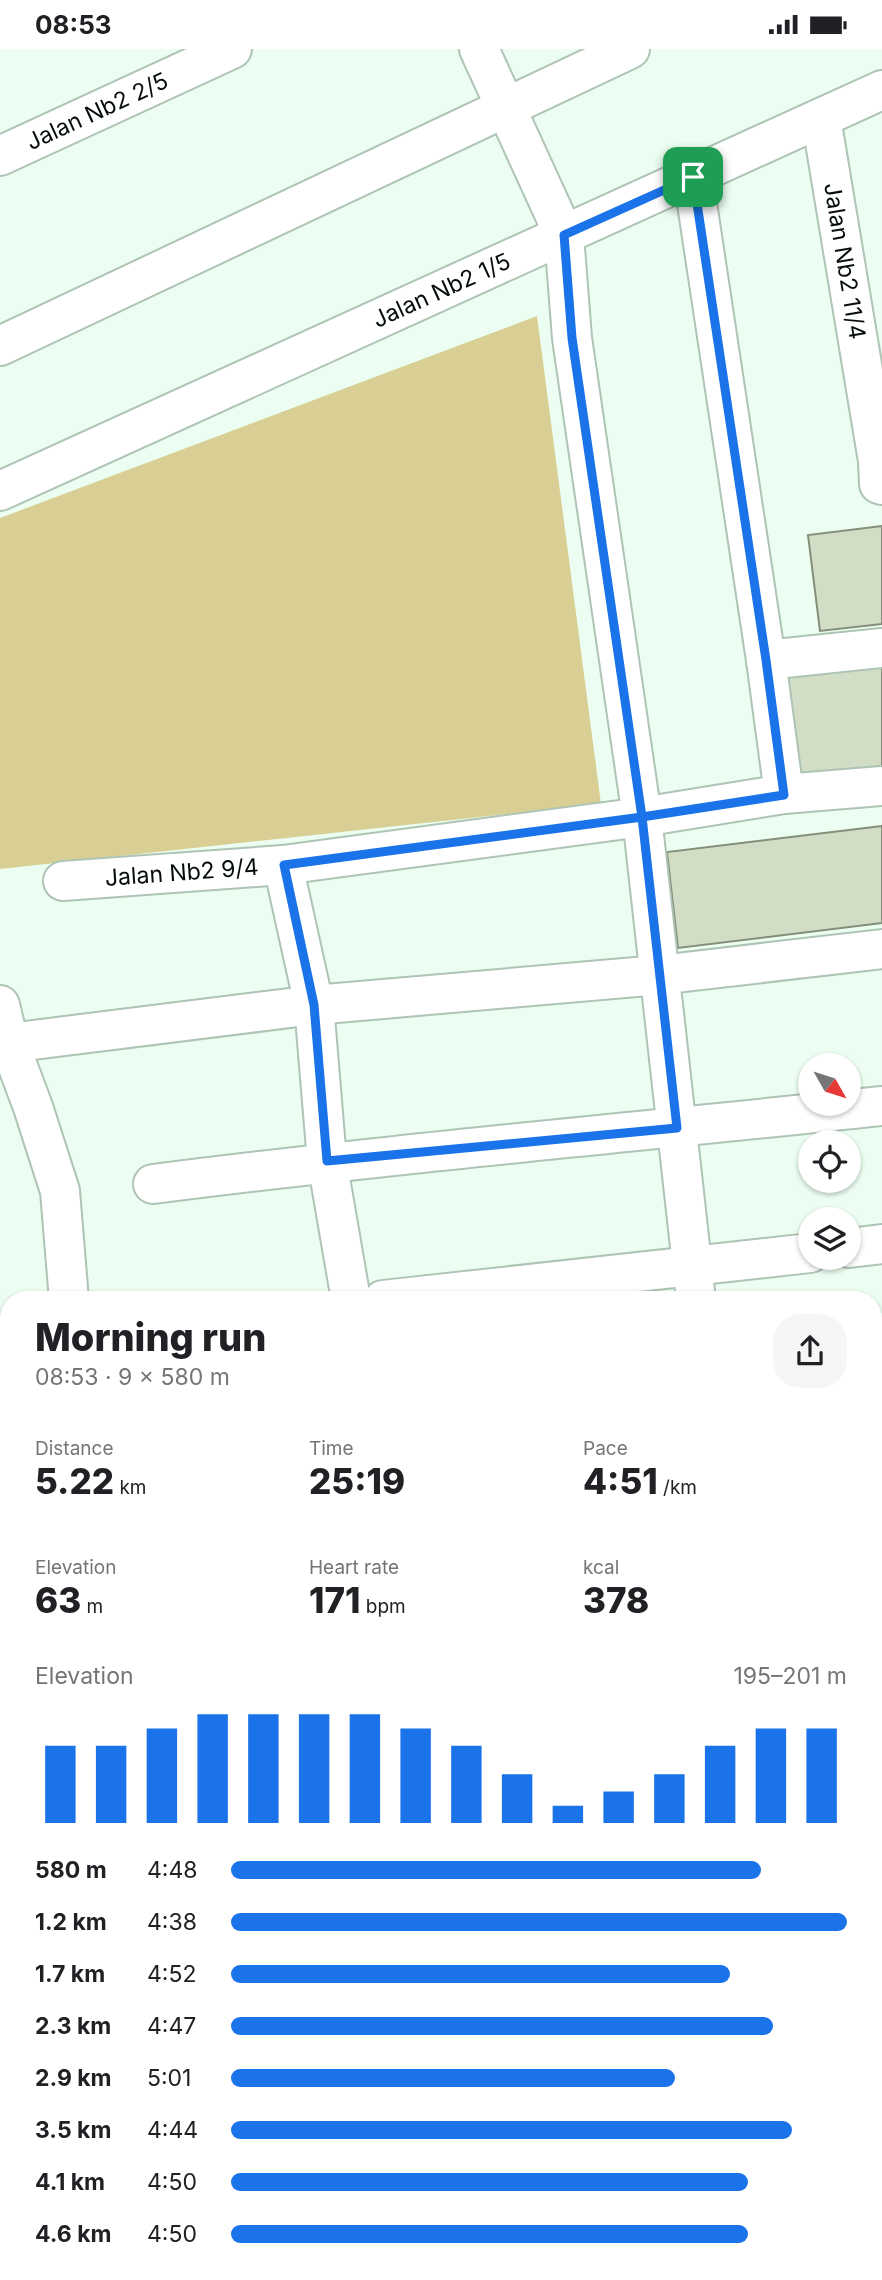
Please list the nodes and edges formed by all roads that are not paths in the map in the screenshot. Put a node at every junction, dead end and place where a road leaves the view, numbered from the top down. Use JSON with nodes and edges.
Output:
{"nodes":[{"id":1,"x":232,"y":49,"type":"edge"},
{"id":2,"x":479,"y":49,"type":"edge"},
{"id":3,"x":630,"y":49,"type":"edge"},
{"id":4,"x":882,"y":90,"type":"edge"},
{"id":5,"x":506,"y":108,"type":"junction"},
{"id":6,"x":821,"y":118,"type":"junction"},
{"id":7,"x":0,"y":156,"type":"edge"},
{"id":8,"x":693,"y":177,"type":"junction"},
{"id":9,"x":564,"y":235,"type":"junction"},
{"id":10,"x":0,"y":346,"type":"edge"},
{"id":11,"x":882,"y":485,"type":"edge"},
{"id":12,"x":0,"y":491,"type":"edge"},
{"id":13,"x":882,"y":648,"type":"edge"},
{"id":14,"x":766,"y":660,"type":"junction"},
{"id":15,"x":882,"y":786,"type":"edge"},
{"id":16,"x":784,"y":795,"type":"junction"},
{"id":17,"x":642,"y":817,"type":"junction"},
{"id":18,"x":284,"y":865,"type":"junction"},
{"id":19,"x":63,"y":881,"type":"dead end"},
{"id":20,"x":882,"y":949,"type":"edge"},
{"id":21,"x":659,"y":975,"type":"junction"},
{"id":22,"x":0,"y":1005,"type":"edge"},
{"id":23,"x":314,"y":1005,"type":"junction"},
{"id":24,"x":9,"y":1043,"type":"junction"},
{"id":25,"x":882,"y":1106,"type":"edge"},
{"id":26,"x":677,"y":1128,"type":"junction"},
{"id":27,"x":327,"y":1161,"type":"junction"},
{"id":28,"x":153,"y":1184,"type":"dead end"},
{"id":29,"x":882,"y":1244,"type":"edge"},
{"id":30,"x":861,"y":1247,"type":"edge"},
{"id":31,"x":798,"y":1256,"type":"edge"},
{"id":32,"x":694,"y":1284,"type":"edge"},
{"id":33,"x":68,"y":1291,"type":"edge"},
{"id":34,"x":349,"y":1291,"type":"edge"},
{"id":35,"x":558,"y":1291,"type":"edge"}],
"edges":[{"from":1,"to":7,"type":"street","name":"Jalan Nb2 2/5"},
{"from":2,"to":5,"type":"street"},
{"from":3,"to":5,"type":"street"},
{"from":4,"to":6,"type":"street","name":"Jalan Nb2 1/5"},
{"from":5,"to":9,"type":"street"},
{"from":5,"to":10,"type":"street"},
{"from":6,"to":8,"type":"street","name":"Jalan Nb2 1/5"},
{"from":6,"to":11,"type":"street","name":"Jalan Nb2 11/4"},
{"from":8,"to":9,"type":"street","name":"Jalan Nb2 1/5"},
{"from":8,"to":14,"type":"street"},
{"from":9,"to":12,"type":"street","name":"Jalan Nb2 1/5"},
{"from":9,"to":17,"type":"street"},
{"from":13,"to":14,"type":"street"},
{"from":14,"to":16,"type":"street"},
{"from":15,"to":16,"type":"street","name":"Jalan Nb2 9/4"},
{"from":16,"to":17,"type":"street","name":"Jalan Nb2 9/4"},
{"from":17,"to":18,"type":"street","name":"Jalan Nb2 9/4"},
{"from":17,"to":21,"type":"street"},
{"from":18,"to":19,"type":"street","name":"Jalan Nb2 9/4"},
{"from":18,"to":23,"type":"street"},
{"from":20,"to":21,"type":"street"},
{"from":21,"to":23,"type":"street"},
{"from":21,"to":26,"type":"street"},
{"from":22,"to":24,"type":"street"},
{"from":23,"to":24,"type":"street"},
{"from":23,"to":27,"type":"street"},
{"from":24,"to":33,"type":"street"},
{"from":25,"to":26,"type":"street"},
{"from":26,"to":27,"type":"street"},
{"from":26,"to":32,"type":"street"},
{"from":27,"to":28,"type":"street"},
{"from":27,"to":34,"type":"street"},
{"from":29,"to":30,"type":"street"},
{"from":31,"to":32,"type":"street"},
{"from":32,"to":35,"type":"street"}]}
